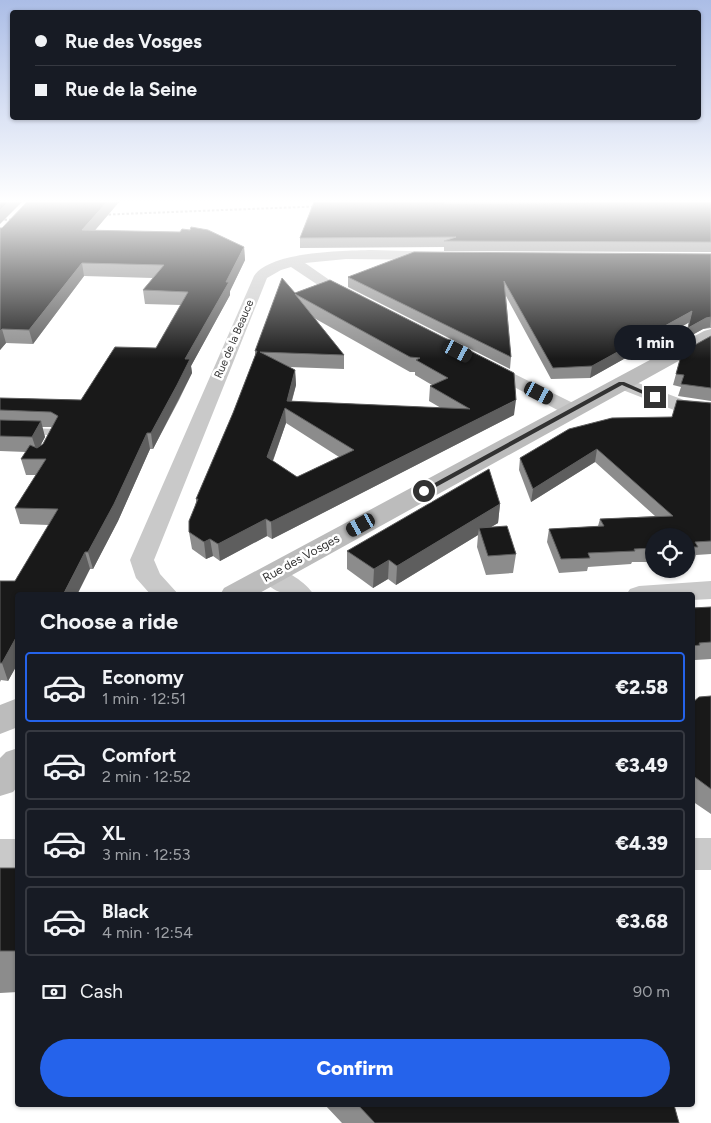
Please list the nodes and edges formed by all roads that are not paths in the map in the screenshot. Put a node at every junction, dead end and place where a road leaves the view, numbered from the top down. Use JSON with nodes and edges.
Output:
{"nodes":[{"id":1,"x":455,"y":256,"type":"edge"},
{"id":2,"x":292,"y":261,"type":"junction"},
{"id":3,"x":367,"y":304,"type":"edge"},
{"id":4,"x":711,"y":335,"type":"edge"},
{"id":5,"x":473,"y":359,"type":"edge"},
{"id":6,"x":622,"y":383,"type":"junction"},
{"id":7,"x":711,"y":408,"type":"edge"},
{"id":8,"x":572,"y":410,"type":"junction"},
{"id":9,"x":0,"y":430,"type":"edge"},
{"id":10,"x":44,"y":452,"type":"edge"},
{"id":11,"x":272,"y":574,"type":"junction"},
{"id":12,"x":711,"y":590,"type":"edge"},
{"id":13,"x":163,"y":592,"type":"edge"},
{"id":14,"x":239,"y":592,"type":"edge"},
{"id":15,"x":297,"y":592,"type":"edge"},
{"id":16,"x":682,"y":592,"type":"edge"},
{"id":17,"x":15,"y":713,"type":"edge"},
{"id":18,"x":0,"y":721,"type":"edge"},
{"id":19,"x":15,"y":765,"type":"edge"},
{"id":20,"x":0,"y":781,"type":"edge"},
{"id":21,"x":695,"y":854,"type":"edge"},
{"id":22,"x":711,"y":854,"type":"edge"},
{"id":23,"x":0,"y":855,"type":"edge"},
{"id":24,"x":15,"y":855,"type":"edge"}],
"edges":[{"from":1,"to":2,"type":"street","name":"Rue de la Beauce"},
{"from":2,"to":3,"type":"street"},
{"from":2,"to":13,"type":"street","name":"Rue de la Beauce"},
{"from":4,"to":6,"type":"street","name":"Rue des Vosges"},
{"from":5,"to":8,"type":"street"},
{"from":6,"to":7,"type":"street"},
{"from":6,"to":8,"type":"street","name":"Rue des Vosges"},
{"from":8,"to":11,"type":"street","name":"Rue des Vosges"},
{"from":9,"to":10,"type":"lane"},
{"from":11,"to":14,"type":"street","name":"Rue des Vosges"},
{"from":11,"to":15,"type":"street"},
{"from":12,"to":16,"type":"street"},
{"from":17,"to":18,"type":"street"},
{"from":19,"to":20,"type":"street"},
{"from":21,"to":22,"type":"street"},
{"from":23,"to":24,"type":"street"}]}
